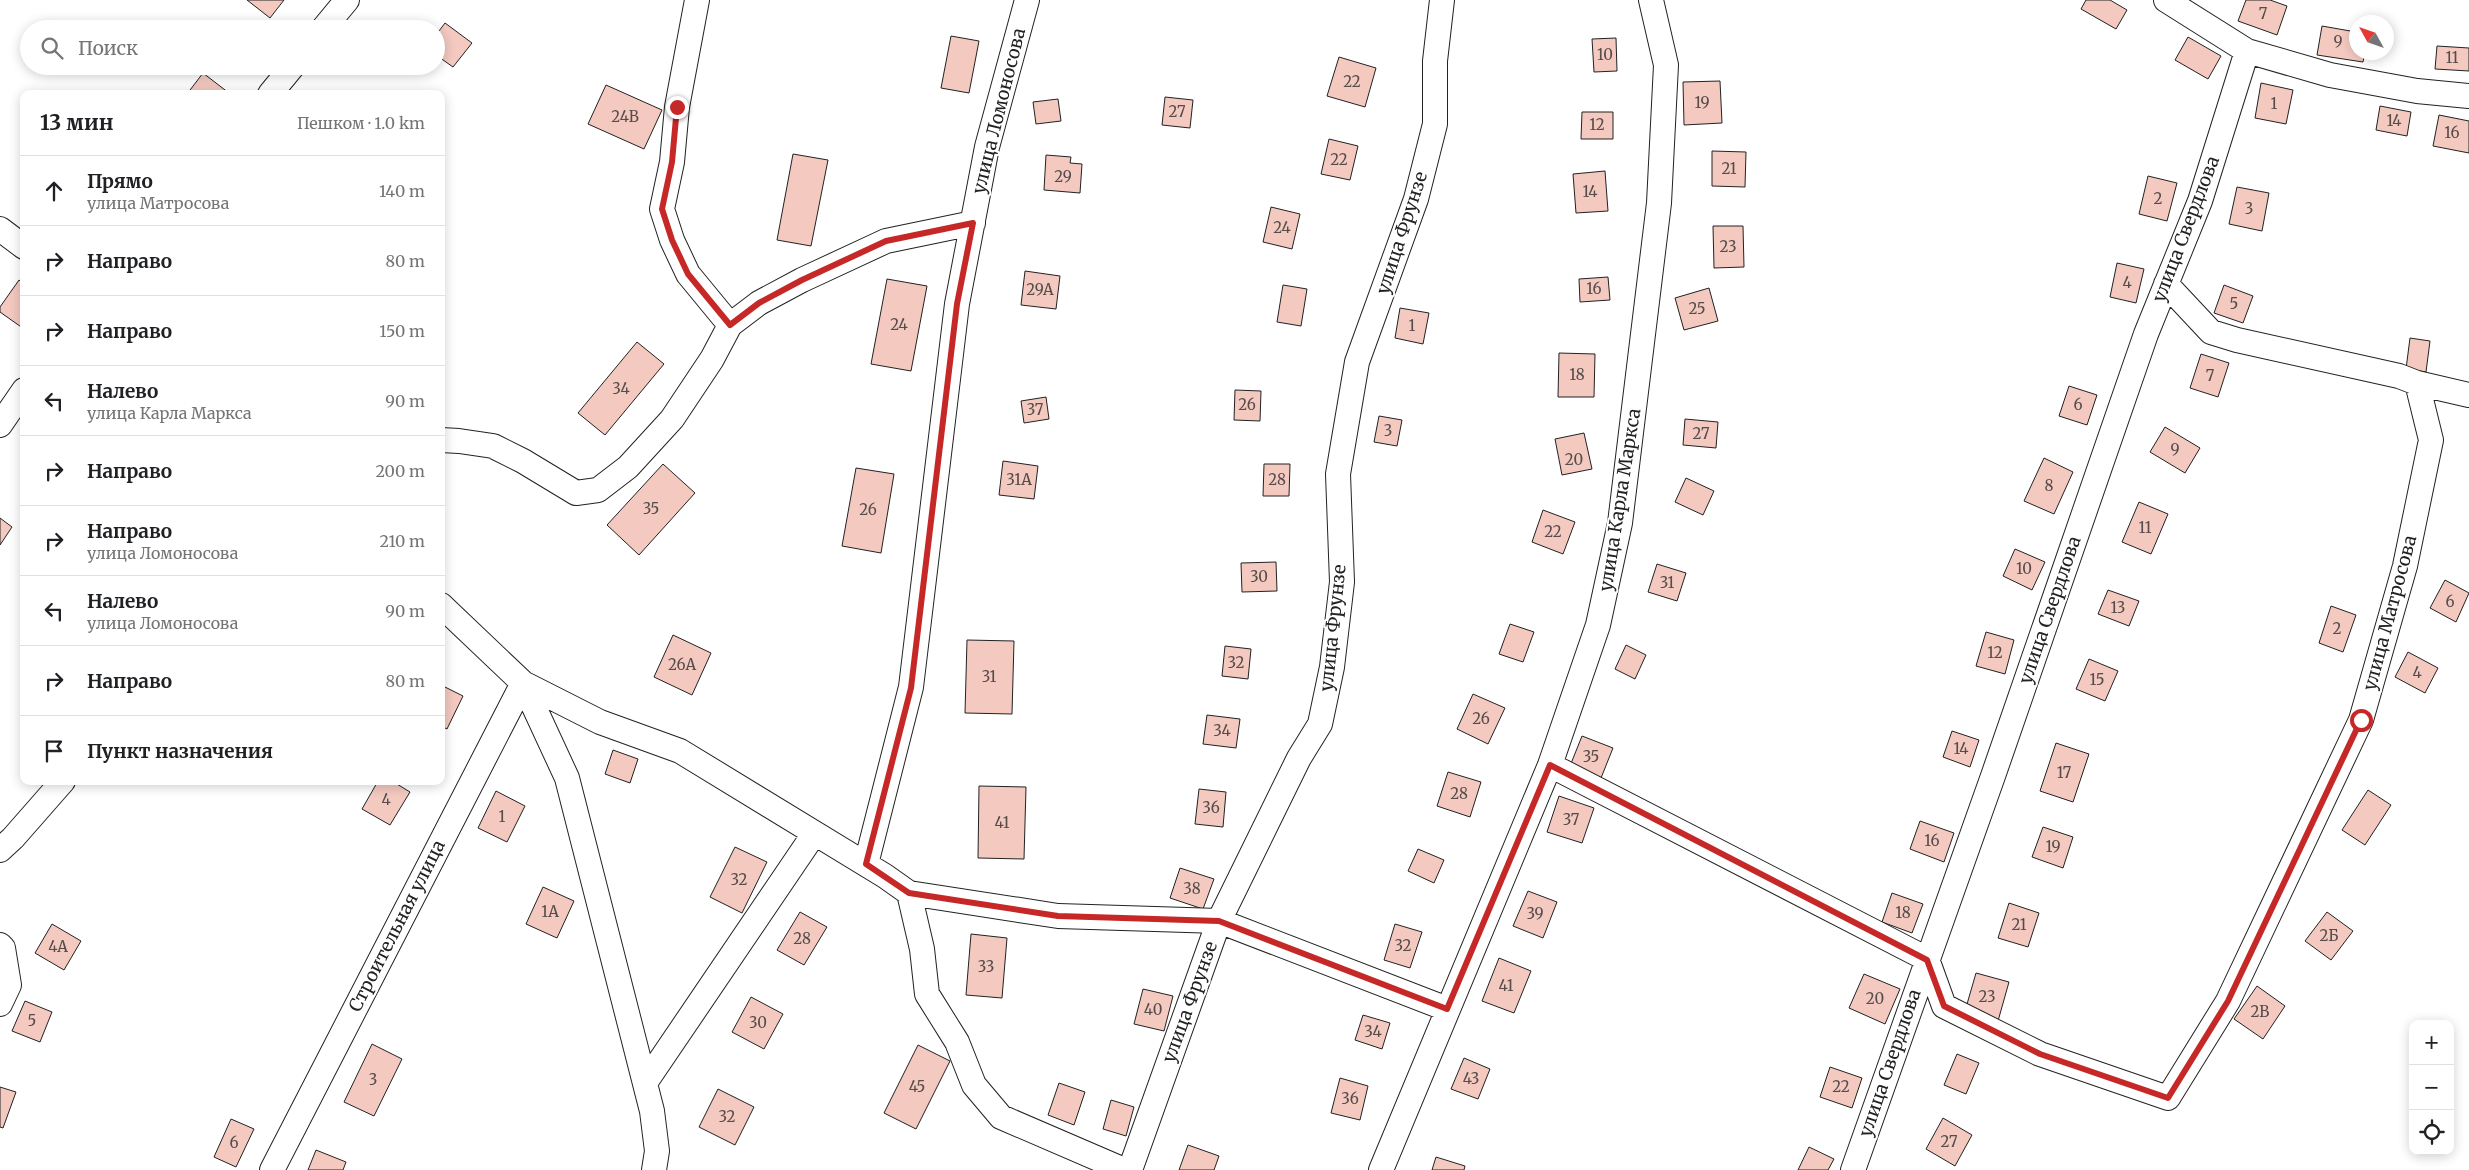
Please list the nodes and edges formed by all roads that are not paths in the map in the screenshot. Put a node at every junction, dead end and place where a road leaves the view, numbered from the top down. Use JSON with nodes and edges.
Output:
{"nodes":[{"id":1,"x":347,"y":0,"type":"edge"},
{"id":2,"x":697,"y":0,"type":"edge"},
{"id":3,"x":1027,"y":0,"type":"edge"},
{"id":4,"x":1442,"y":0,"type":"edge"},
{"id":5,"x":1651,"y":0,"type":"edge"},
{"id":6,"x":2166,"y":0,"type":"edge"},
{"id":7,"x":330,"y":20,"type":"edge"},
{"id":8,"x":2247,"y":51,"type":"junction"},
{"id":9,"x":286,"y":75,"type":"edge"},
{"id":10,"x":273,"y":90,"type":"edge"},
{"id":11,"x":2469,"y":96,"type":"edge"},
{"id":12,"x":973,"y":223,"type":"junction"},
{"id":13,"x":0,"y":229,"type":"edge"},
{"id":14,"x":20,"y":244,"type":"edge"},
{"id":15,"x":2166,"y":284,"type":"junction"},
{"id":16,"x":730,"y":325,"type":"junction"},
{"id":17,"x":2417,"y":383,"type":"junction"},
{"id":18,"x":2469,"y":395,"type":"edge"},
{"id":19,"x":20,"y":396,"type":"edge"},
{"id":20,"x":0,"y":425,"type":"edge"},
{"id":21,"x":445,"y":440,"type":"edge"},
{"id":22,"x":445,"y":609,"type":"edge"},
{"id":23,"x":522,"y":683,"type":"junction"},
{"id":24,"x":1550,"y":765,"type":"junction"},
{"id":25,"x":59,"y":785,"type":"edge"},
{"id":26,"x":814,"y":834,"type":"junction"},
{"id":27,"x":0,"y":850,"type":"edge"},
{"id":28,"x":866,"y":864,"type":"junction"},
{"id":29,"x":909,"y":893,"type":"junction"},
{"id":30,"x":1219,"y":921,"type":"junction"},
{"id":31,"x":0,"y":945,"type":"edge"},
{"id":32,"x":1927,"y":960,"type":"junction"},
{"id":33,"x":0,"y":1004,"type":"edge"},
{"id":34,"x":1447,"y":1009,"type":"junction"},
{"id":35,"x":645,"y":1083,"type":"junction"},
{"id":36,"x":272,"y":1170,"type":"edge"},
{"id":37,"x":654,"y":1170,"type":"edge"},
{"id":38,"x":1124,"y":1170,"type":"edge"},
{"id":39,"x":1130,"y":1170,"type":"edge"},
{"id":40,"x":1381,"y":1170,"type":"edge"},
{"id":41,"x":1853,"y":1170,"type":"edge"}],
"edges":[{"from":1,"to":7,"type":"street"},
{"from":2,"to":16,"type":"street"},
{"from":3,"to":12,"type":"street","name":"улица Ломоносова"},
{"from":4,"to":30,"type":"street","name":"улица Фрунзе"},
{"from":5,"to":24,"type":"street","name":"улица Карла Маркса"},
{"from":6,"to":8,"type":"street"},
{"from":8,"to":11,"type":"street"},
{"from":8,"to":15,"type":"street","name":"улица Свердлова"},
{"from":9,"to":10,"type":"street"},
{"from":12,"to":16,"type":"street"},
{"from":12,"to":28,"type":"street","name":"улица Ломоносова"},
{"from":13,"to":14,"type":"street"},
{"from":15,"to":17,"type":"street"},
{"from":15,"to":32,"type":"street","name":"улица Свердлова"},
{"from":16,"to":21,"type":"street"},
{"from":17,"to":18,"type":"street"},
{"from":17,"to":32,"type":"street","name":"улица Матросова"},
{"from":19,"to":20,"type":"street"},
{"from":22,"to":23,"type":"street"},
{"from":23,"to":26,"type":"street"},
{"from":23,"to":35,"type":"street"},
{"from":23,"to":36,"type":"street","name":"Строительная улица"},
{"from":24,"to":32,"type":"street"},
{"from":24,"to":34,"type":"street","name":"улица Карла Маркса"},
{"from":25,"to":27,"type":"street"},
{"from":26,"to":28,"type":"street"},
{"from":26,"to":35,"type":"street"},
{"from":28,"to":29,"type":"street"},
{"from":29,"to":30,"type":"street"},
{"from":29,"to":38,"type":"street"},
{"from":30,"to":34,"type":"street"},
{"from":30,"to":39,"type":"street","name":"улица Фрунзе"},
{"from":31,"to":33,"type":"street"},
{"from":32,"to":41,"type":"street","name":"улица Свердлова"},
{"from":34,"to":40,"type":"street","name":"улица Карла Маркса"},
{"from":35,"to":37,"type":"street"}]}
